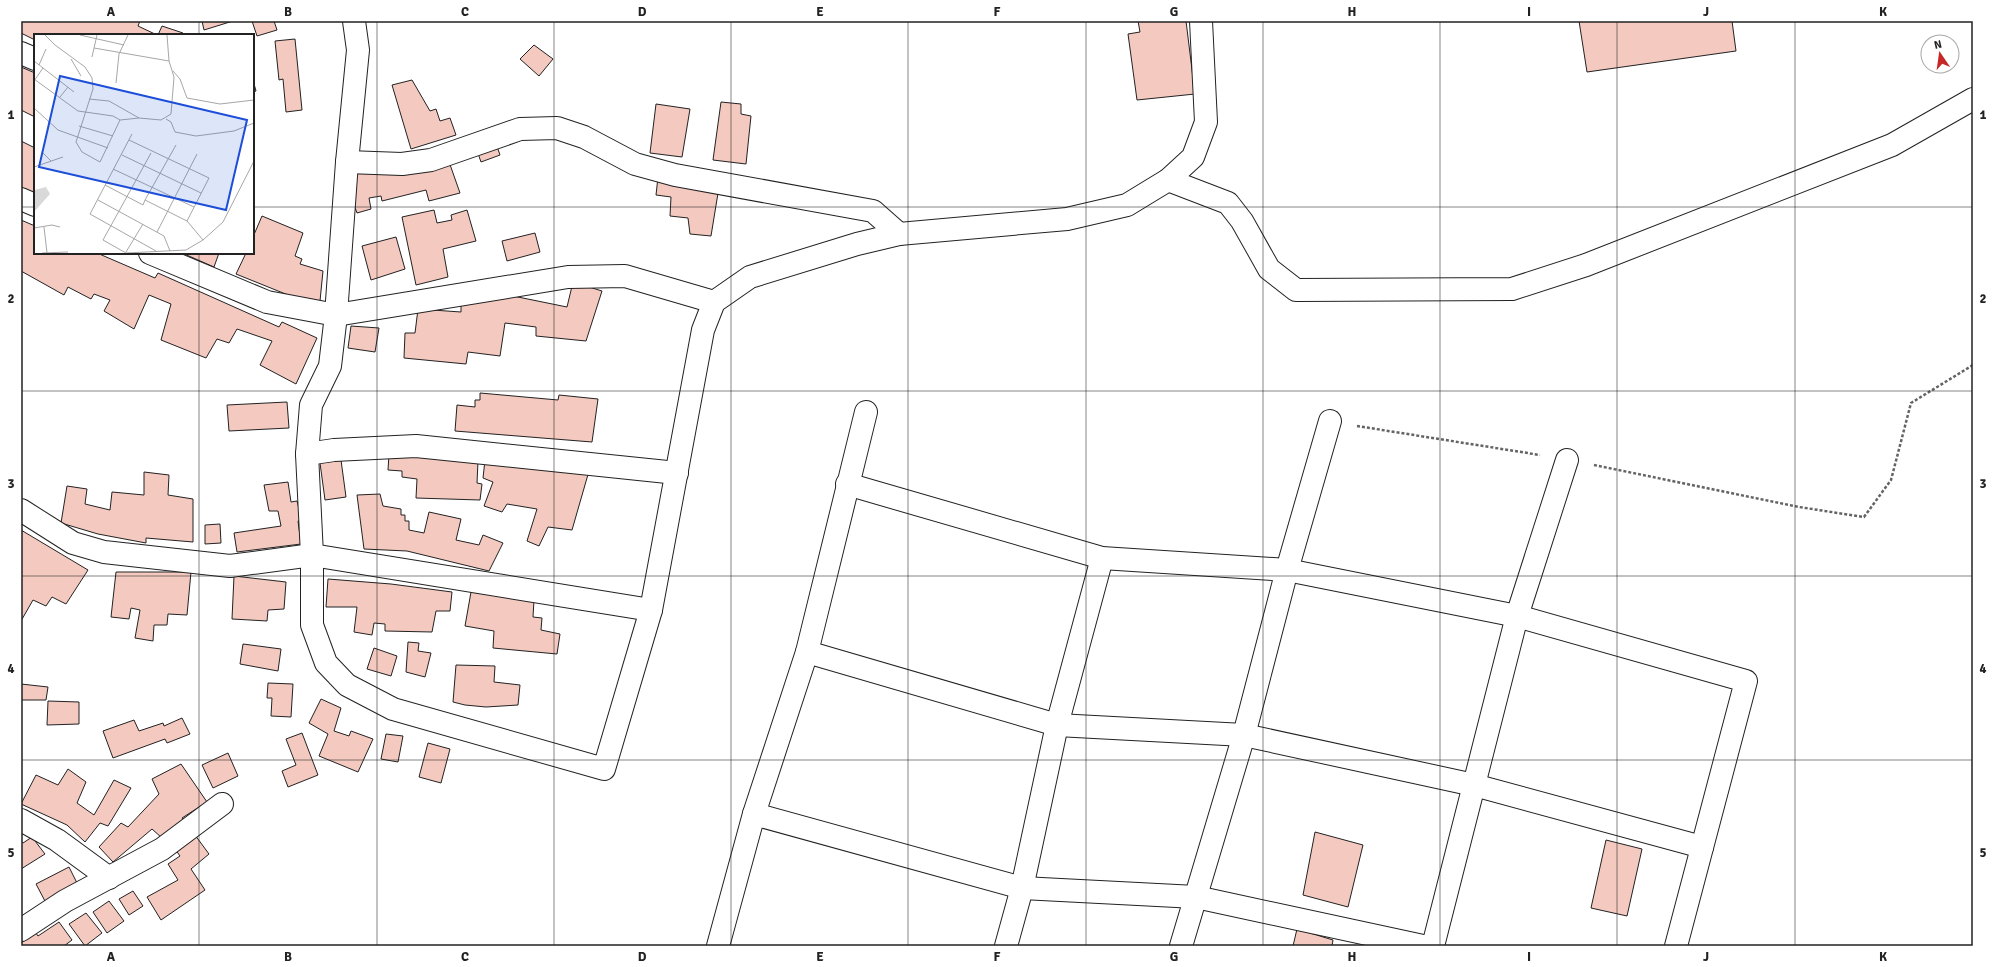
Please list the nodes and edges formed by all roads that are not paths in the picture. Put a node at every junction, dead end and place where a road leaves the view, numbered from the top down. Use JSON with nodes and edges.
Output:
{"nodes":[{"id":1,"x":354,"y":21,"type":"edge"},
{"id":2,"x":1201,"y":21,"type":"edge"},
{"id":3,"x":21,"y":53,"type":"edge"},
{"id":4,"x":34,"y":59,"type":"edge"},
{"id":5,"x":1973,"y":99,"type":"edge"},
{"id":6,"x":347,"y":162,"type":"junction"},
{"id":7,"x":1168,"y":180,"type":"junction"},
{"id":8,"x":21,"y":199,"type":"edge"},
{"id":9,"x":34,"y":205,"type":"edge"},
{"id":10,"x":899,"y":234,"type":"junction"},
{"id":11,"x":152,"y":254,"type":"edge"},
{"id":12,"x":714,"y":302,"type":"junction"},
{"id":13,"x":336,"y":314,"type":"junction"},
{"id":14,"x":866,"y":412,"type":"dead end"},
{"id":15,"x":1330,"y":421,"type":"road end"},
{"id":16,"x":307,"y":454,"type":"junction"},
{"id":17,"x":1567,"y":460,"type":"road end"},
{"id":18,"x":677,"y":473,"type":"junction"},
{"id":19,"x":847,"y":484,"type":"junction"},
{"id":20,"x":21,"y":510,"type":"edge"},
{"id":21,"x":312,"y":556,"type":"junction"},
{"id":22,"x":1102,"y":558,"type":"junction"},
{"id":23,"x":1287,"y":570,"type":"junction"},
{"id":24,"x":651,"y":610,"type":"junction"},
{"id":25,"x":1517,"y":616,"type":"junction"},
{"id":26,"x":807,"y":652,"type":"junction"},
{"id":27,"x":1057,"y":725,"type":"junction"},
{"id":28,"x":1244,"y":735,"type":"junction"},
{"id":29,"x":1474,"y":785,"type":"junction"},
{"id":30,"x":222,"y":804,"type":"dead end"},
{"id":31,"x":754,"y":814,"type":"junction"},
{"id":32,"x":21,"y":820,"type":"edge"},
{"id":33,"x":1702,"y":847,"type":"junction"},
{"id":34,"x":109,"y":878,"type":"junction"},
{"id":35,"x":1022,"y":888,"type":"junction"},
{"id":36,"x":1196,"y":897,"type":"junction"},
{"id":37,"x":21,"y":930,"type":"edge"},
{"id":38,"x":718,"y":946,"type":"edge"},
{"id":39,"x":1006,"y":946,"type":"edge"},
{"id":40,"x":1181,"y":946,"type":"edge"},
{"id":41,"x":1423,"y":946,"type":"edge"},
{"id":42,"x":1433,"y":946,"type":"edge"},
{"id":43,"x":1676,"y":946,"type":"edge"}],
"edges":[{"from":1,"to":6,"type":"street"},
{"from":2,"to":7,"type":"street"},
{"from":3,"to":4,"type":"street"},
{"from":5,"to":7,"type":"street"},
{"from":6,"to":10,"type":"street"},
{"from":6,"to":13,"type":"street"},
{"from":7,"to":10,"type":"street"},
{"from":8,"to":9,"type":"street"},
{"from":10,"to":12,"type":"street"},
{"from":11,"to":13,"type":"street"},
{"from":12,"to":13,"type":"street"},
{"from":12,"to":18,"type":"street"},
{"from":13,"to":16,"type":"street"},
{"from":14,"to":19,"type":"street"},
{"from":15,"to":23,"type":"street"},
{"from":16,"to":18,"type":"street"},
{"from":16,"to":21,"type":"street"},
{"from":17,"to":25,"type":"street"},
{"from":18,"to":24,"type":"street"},
{"from":19,"to":22,"type":"street"},
{"from":19,"to":26,"type":"street"},
{"from":20,"to":21,"type":"street"},
{"from":21,"to":24,"type":"street"},
{"from":21,"to":24,"type":"street"},
{"from":22,"to":23,"type":"street"},
{"from":22,"to":27,"type":"street"},
{"from":23,"to":25,"type":"street"},
{"from":23,"to":28,"type":"street"},
{"from":25,"to":29,"type":"street"},
{"from":25,"to":33,"type":"street"},
{"from":26,"to":27,"type":"street"},
{"from":26,"to":31,"type":"street"},
{"from":27,"to":28,"type":"street"},
{"from":27,"to":35,"type":"street"},
{"from":28,"to":29,"type":"street"},
{"from":28,"to":36,"type":"street"},
{"from":29,"to":33,"type":"street"},
{"from":29,"to":42,"type":"street"},
{"from":30,"to":34,"type":"street"},
{"from":31,"to":35,"type":"street"},
{"from":31,"to":38,"type":"street"},
{"from":32,"to":34,"type":"street"},
{"from":33,"to":43,"type":"street"},
{"from":34,"to":37,"type":"street"},
{"from":35,"to":36,"type":"street"},
{"from":35,"to":39,"type":"street"},
{"from":36,"to":40,"type":"street"},
{"from":36,"to":41,"type":"street"}]}
